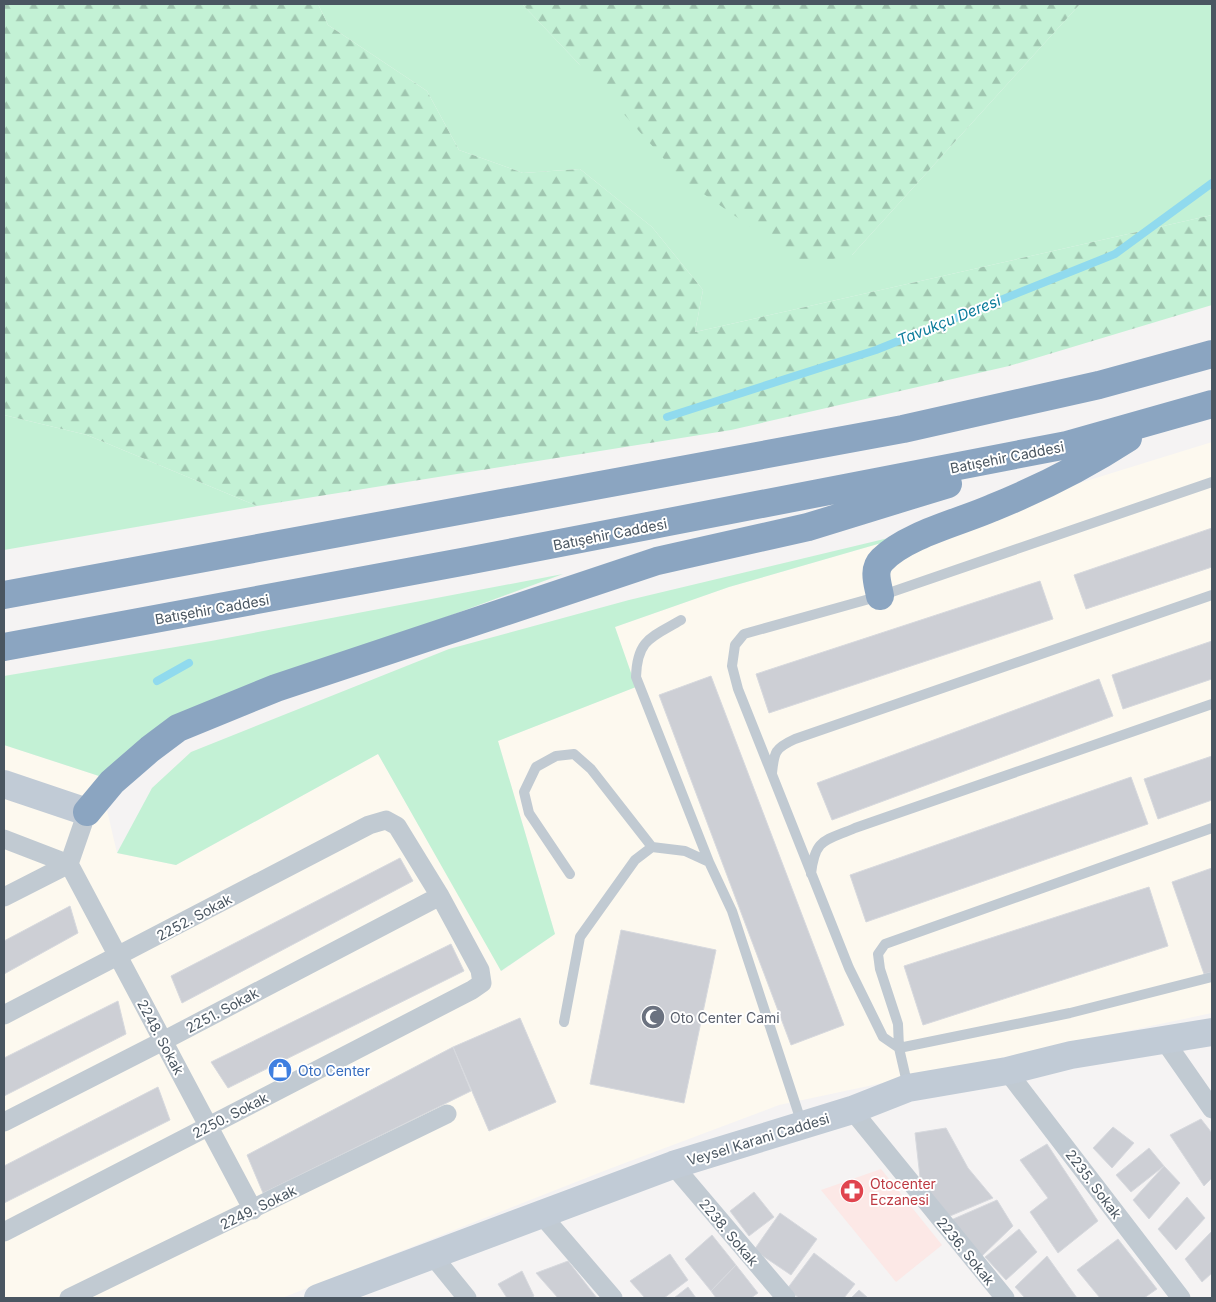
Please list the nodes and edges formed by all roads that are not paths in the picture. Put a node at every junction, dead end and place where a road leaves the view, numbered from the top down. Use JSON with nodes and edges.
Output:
{"nodes":[{"id":1,"x":1212,"y":354,"type":"edge"},
{"id":2,"x":1212,"y":404,"type":"edge"},
{"id":3,"x":1151,"y":422,"type":"junction"},
{"id":4,"x":988,"y":460,"type":"junction"},
{"id":5,"x":1212,"y":482,"type":"edge"},
{"id":6,"x":4,"y":595,"type":"edge"},
{"id":7,"x":1212,"y":595,"type":"edge"},
{"id":8,"x":880,"y":596,"type":"junction"},
{"id":9,"x":681,"y":620,"type":"dead end"},
{"id":10,"x":4,"y":647,"type":"edge"},
{"id":11,"x":1212,"y":704,"type":"edge"},
{"id":12,"x":772,"y":777,"type":"junction"},
{"id":13,"x":4,"y":784,"type":"edge"},
{"id":14,"x":87,"y":812,"type":"junction"},
{"id":15,"x":1212,"y":828,"type":"edge"},
{"id":16,"x":4,"y":839,"type":"edge"},
{"id":17,"x":652,"y":847,"type":"junction"},
{"id":18,"x":709,"y":862,"type":"junction"},
{"id":19,"x":69,"y":864,"type":"junction"},
{"id":20,"x":570,"y":874,"type":"dead end"},
{"id":21,"x":811,"y":877,"type":"junction"},
{"id":22,"x":440,"y":896,"type":"junction"},
{"id":23,"x":4,"y":897,"type":"edge"},
{"id":24,"x":118,"y":957,"type":"junction"},
{"id":25,"x":1212,"y":977,"type":"edge"},
{"id":26,"x":4,"y":1015,"type":"edge"},
{"id":27,"x":564,"y":1022,"type":"dead end"},
{"id":28,"x":1212,"y":1032,"type":"edge"},
{"id":29,"x":1164,"y":1040,"type":"junction"},
{"id":30,"x":163,"y":1041,"type":"junction"},
{"id":31,"x":899,"y":1048,"type":"junction"},
{"id":32,"x":1007,"y":1071,"type":"junction"},
{"id":33,"x":908,"y":1088,"type":"junction"},
{"id":34,"x":1212,"y":1109,"type":"edge"},
{"id":35,"x":852,"y":1110,"type":"junction"},
{"id":36,"x":447,"y":1114,"type":"dead end"},
{"id":37,"x":4,"y":1122,"type":"edge"},
{"id":38,"x":802,"y":1125,"type":"junction"},
{"id":39,"x":208,"y":1126,"type":"junction"},
{"id":40,"x":673,"y":1165,"type":"junction"},
{"id":41,"x":253,"y":1210,"type":"junction"},
{"id":42,"x":540,"y":1214,"type":"junction"},
{"id":43,"x":4,"y":1232,"type":"edge"},
{"id":44,"x":432,"y":1256,"type":"junction"},
{"id":45,"x":69,"y":1298,"type":"edge"},
{"id":46,"x":318,"y":1298,"type":"edge"},
{"id":47,"x":467,"y":1298,"type":"edge"},
{"id":48,"x":613,"y":1298,"type":"edge"},
{"id":49,"x":786,"y":1298,"type":"edge"},
{"id":50,"x":1004,"y":1298,"type":"edge"},
{"id":51,"x":1181,"y":1298,"type":"edge"}],
"edges":[{"from":1,"to":6,"type":"highway"},
{"from":2,"to":3,"type":"highway","name":"Batışehir Caddesi"},
{"from":3,"to":4,"type":"highway","name":"Batışehir Caddesi"},
{"from":3,"to":8,"type":"highway"},
{"from":4,"to":10,"type":"highway","name":"Batışehir Caddesi"},
{"from":4,"to":14,"type":"highway"},
{"from":5,"to":8,"type":"lane"},
{"from":7,"to":12,"type":"lane"},
{"from":8,"to":12,"type":"lane"},
{"from":9,"to":18,"type":"lane"},
{"from":11,"to":21,"type":"lane"},
{"from":12,"to":21,"type":"lane"},
{"from":13,"to":14,"type":"main road"},
{"from":14,"to":19,"type":"street"},
{"from":15,"to":31,"type":"lane"},
{"from":16,"to":19,"type":"street"},
{"from":17,"to":18,"type":"lane"},
{"from":17,"to":20,"type":"lane"},
{"from":17,"to":27,"type":"lane"},
{"from":18,"to":38,"type":"lane"},
{"from":19,"to":23,"type":"street"},
{"from":19,"to":24,"type":"street","name":"2248. Sokak"},
{"from":21,"to":31,"type":"lane"},
{"from":22,"to":24,"type":"street","name":"2252. Sokak"},
{"from":22,"to":30,"type":"street","name":"2251. Sokak"},
{"from":22,"to":39,"type":"street","name":"2250. Sokak"},
{"from":24,"to":26,"type":"street","name":"2252. Sokak"},
{"from":24,"to":30,"type":"street","name":"2248. Sokak"},
{"from":25,"to":31,"type":"lane"},
{"from":28,"to":29,"type":"main road","name":"Veysel Karani Caddesi"},
{"from":29,"to":32,"type":"main road","name":"Veysel Karani Caddesi"},
{"from":29,"to":34,"type":"street"},
{"from":30,"to":37,"type":"street","name":"2251. Sokak"},
{"from":30,"to":39,"type":"street","name":"2248. Sokak"},
{"from":31,"to":33,"type":"lane"},
{"from":32,"to":33,"type":"main road","name":"Veysel Karani Caddesi"},
{"from":32,"to":51,"type":"street","name":"2235. Sokak"},
{"from":33,"to":35,"type":"main road","name":"Veysel Karani Caddesi"},
{"from":35,"to":38,"type":"main road","name":"Veysel Karani Caddesi"},
{"from":35,"to":50,"type":"street","name":"2236. Sokak"},
{"from":36,"to":41,"type":"street","name":"2249. Sokak"},
{"from":38,"to":40,"type":"main road","name":"Veysel Karani Caddesi"},
{"from":39,"to":41,"type":"street","name":"2248. Sokak"},
{"from":39,"to":43,"type":"street","name":"2250. Sokak"},
{"from":40,"to":42,"type":"main road","name":"Veysel Karani Caddesi"},
{"from":40,"to":49,"type":"street","name":"2238. Sokak"},
{"from":41,"to":45,"type":"street","name":"2249. Sokak"},
{"from":42,"to":44,"type":"main road","name":"Veysel Karani Caddesi"},
{"from":42,"to":48,"type":"street"},
{"from":44,"to":46,"type":"main road","name":"Veysel Karani Caddesi"},
{"from":44,"to":47,"type":"street"}]}
